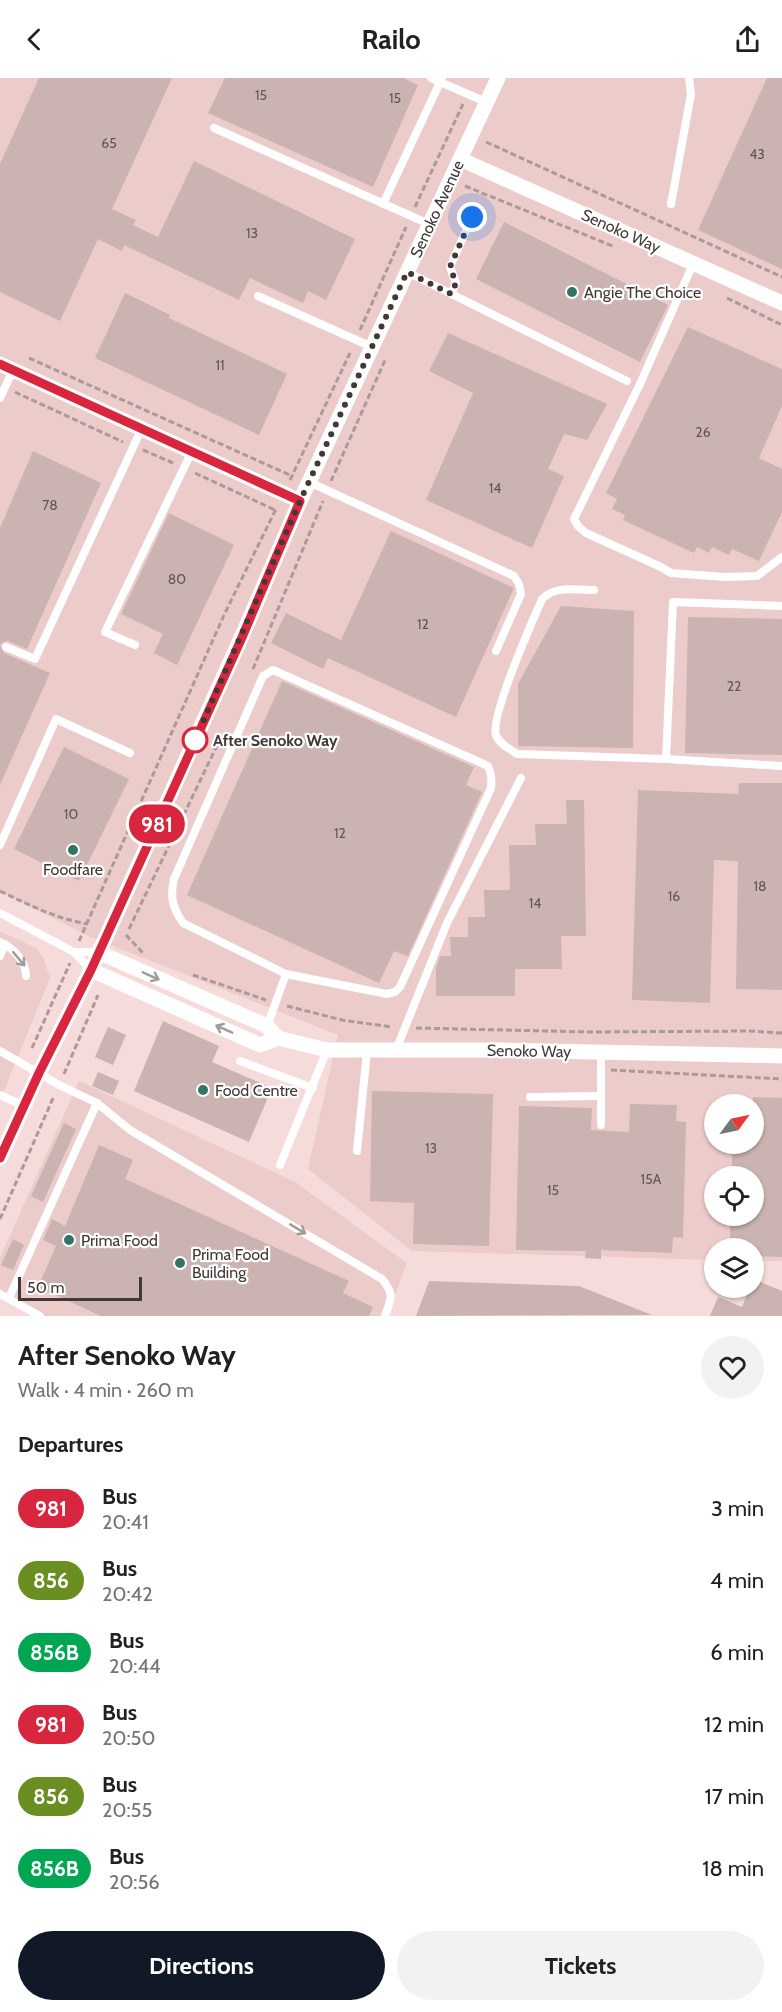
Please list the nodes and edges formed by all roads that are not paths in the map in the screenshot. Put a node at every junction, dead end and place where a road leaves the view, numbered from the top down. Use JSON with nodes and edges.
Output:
{"nodes":[{"id":1,"x":431,"y":78,"type":"edge"},
{"id":2,"x":498,"y":78,"type":"edge"},
{"id":3,"x":688,"y":78,"type":"edge"},
{"id":4,"x":441,"y":80,"type":"edge"},
{"id":5,"x":486,"y":102,"type":"junction"},
{"id":6,"x":214,"y":128,"type":"dead end"},
{"id":7,"x":460,"y":159,"type":"junction"},
{"id":8,"x":383,"y":204,"type":"junction"},
{"id":9,"x":671,"y":204,"type":"dead end"},
{"id":10,"x":472,"y":217,"type":"dead end"},
{"id":11,"x":429,"y":224,"type":"junction"},
{"id":12,"x":693,"y":264,"type":"junction"},
{"id":13,"x":407,"y":272,"type":"junction"},
{"id":14,"x":451,"y":294,"type":"junction"},
{"id":15,"x":258,"y":296,"type":"dead end"},
{"id":16,"x":782,"y":303,"type":"edge"},
{"id":17,"x":372,"y":348,"type":"junction"},
{"id":18,"x":6,"y":367,"type":"edge"},
{"id":19,"x":627,"y":381,"type":"dead end"},
{"id":20,"x":0,"y":398,"type":"edge"},
{"id":21,"x":142,"y":428,"type":"junction"},
{"id":22,"x":192,"y":452,"type":"junction"},
{"id":23,"x":309,"y":482,"type":"junction"},
{"id":24,"x":300,"y":501,"type":"junction"},
{"id":25,"x":782,"y":557,"type":"edge"},
{"id":26,"x":594,"y":590,"type":"dead end"},
{"id":27,"x":782,"y":606,"type":"edge"},
{"id":28,"x":135,"y":645,"type":"dead end"},
{"id":29,"x":6,"y":647,"type":"dead end"},
{"id":30,"x":496,"y":651,"type":"dead end"},
{"id":31,"x":130,"y":753,"type":"dead end"},
{"id":32,"x":666,"y":759,"type":"junction"},
{"id":33,"x":782,"y":766,"type":"edge"},
{"id":34,"x":521,"y":778,"type":"dead end"},
{"id":35,"x":0,"y":845,"type":"edge"},
{"id":36,"x":0,"y":913,"type":"edge"},
{"id":37,"x":3,"y":943,"type":"edge"},
{"id":38,"x":74,"y":952,"type":"junction"},
{"id":39,"x":98,"y":952,"type":"junction"},
{"id":40,"x":0,"y":956,"type":"edge"},
{"id":41,"x":91,"y":970,"type":"junction"},
{"id":42,"x":286,"y":974,"type":"junction"},
{"id":43,"x":26,"y":976,"type":"dead end"},
{"id":44,"x":267,"y":1026,"type":"junction"},
{"id":45,"x":278,"y":1038,"type":"junction"},
{"id":46,"x":260,"y":1045,"type":"junction"},
{"id":47,"x":327,"y":1050,"type":"junction"},
{"id":48,"x":367,"y":1051,"type":"junction"},
{"id":49,"x":395,"y":1051,"type":"junction"},
{"id":50,"x":0,"y":1052,"type":"edge"},
{"id":51,"x":601,"y":1053,"type":"junction"},
{"id":52,"x":782,"y":1056,"type":"edge"},
{"id":53,"x":240,"y":1061,"type":"dead end"},
{"id":54,"x":39,"y":1073,"type":"junction"},
{"id":55,"x":313,"y":1088,"type":"junction"},
{"id":56,"x":0,"y":1095,"type":"edge"},
{"id":57,"x":601,"y":1096,"type":"junction"},
{"id":58,"x":530,"y":1097,"type":"dead end"},
{"id":59,"x":97,"y":1103,"type":"junction"},
{"id":60,"x":24,"y":1106,"type":"junction"},
{"id":61,"x":601,"y":1125,"type":"dead end"},
{"id":62,"x":357,"y":1151,"type":"dead end"},
{"id":63,"x":0,"y":1158,"type":"edge"},
{"id":64,"x":280,"y":1166,"type":"dead end"},
{"id":65,"x":0,"y":1294,"type":"edge"},
{"id":66,"x":9,"y":1298,"type":"junction"},
{"id":67,"x":40,"y":1316,"type":"edge"},
{"id":68,"x":385,"y":1316,"type":"edge"}],
"edges":[{"from":1,"to":4,"type":"lane"},
{"from":2,"to":5,"type":"street","name":"Senoko Avenue"},
{"from":3,"to":9,"type":"lane"},
{"from":4,"to":5,"type":"lane"},
{"from":4,"to":8,"type":"lane"},
{"from":5,"to":7,"type":"street","name":"Senoko Avenue"},
{"from":6,"to":8,"type":"lane"},
{"from":7,"to":11,"type":"street","name":"Senoko Avenue"},
{"from":7,"to":12,"type":"street","name":"Senoko Way"},
{"from":8,"to":11,"type":"lane"},
{"from":10,"to":14,"type":"lane"},
{"from":11,"to":13,"type":"street","name":"Senoko Avenue"},
{"from":12,"to":16,"type":"street","name":"Senoko Way"},
{"from":12,"to":25,"type":"lane"},
{"from":13,"to":14,"type":"lane"},
{"from":13,"to":17,"type":"street","name":"Senoko Avenue"},
{"from":14,"to":19,"type":"lane"},
{"from":15,"to":17,"type":"lane"},
{"from":17,"to":23,"type":"street","name":"Senoko Avenue"},
{"from":18,"to":20,"type":"lane"},
{"from":18,"to":21,"type":"street"},
{"from":21,"to":22,"type":"street"},
{"from":21,"to":29,"type":"lane"},
{"from":22,"to":24,"type":"street"},
{"from":22,"to":28,"type":"lane"},
{"from":23,"to":24,"type":"street","name":"Senoko Avenue"},
{"from":23,"to":30,"type":"lane"},
{"from":24,"to":39,"type":"street","name":"Senoko Avenue"},
{"from":26,"to":32,"type":"lane"},
{"from":27,"to":32,"type":"lane"},
{"from":31,"to":35,"type":"lane"},
{"from":32,"to":33,"type":"lane"},
{"from":34,"to":49,"type":"lane"},
{"from":36,"to":38,"type":"lane"},
{"from":37,"to":40,"type":"lane"},
{"from":37,"to":43,"type":"lane","one_way":true},
{"from":38,"to":39,"type":"lane"},
{"from":38,"to":41,"type":"lane"},
{"from":39,"to":41,"type":"street","name":"Senoko Avenue"},
{"from":39,"to":44,"type":"street","one_way":true},
{"from":46,"to":41,"type":"street","one_way":true},
{"from":41,"to":54,"type":"street","name":"Senoko Avenue"},
{"from":42,"to":42,"type":"lane"},
{"from":42,"to":44,"type":"lane"},
{"from":44,"to":45,"type":"street"},
{"from":44,"to":46,"type":"lane"},
{"from":45,"to":46,"type":"street"},
{"from":45,"to":47,"type":"street","name":"Senoko Way"},
{"from":47,"to":48,"type":"street","name":"Senoko Way"},
{"from":47,"to":55,"type":"lane"},
{"from":48,"to":49,"type":"street","name":"Senoko Way"},
{"from":48,"to":62,"type":"lane"},
{"from":49,"to":51,"type":"street","name":"Senoko Way"},
{"from":50,"to":54,"type":"lane"},
{"from":51,"to":52,"type":"street","name":"Senoko Way"},
{"from":51,"to":57,"type":"lane"},
{"from":53,"to":55,"type":"lane"},
{"from":54,"to":59,"type":"lane"},
{"from":54,"to":60,"type":"street","name":"Senoko Avenue"},
{"from":55,"to":64,"type":"lane"},
{"from":56,"to":60,"type":"lane"},
{"from":57,"to":58,"type":"lane"},
{"from":57,"to":61,"type":"lane"},
{"from":59,"to":66,"type":"lane"},
{"from":59,"to":68,"type":"lane","one_way":true},
{"from":60,"to":63,"type":"street","name":"Senoko Avenue"},
{"from":65,"to":66,"type":"lane"},
{"from":66,"to":67,"type":"lane"}]}
